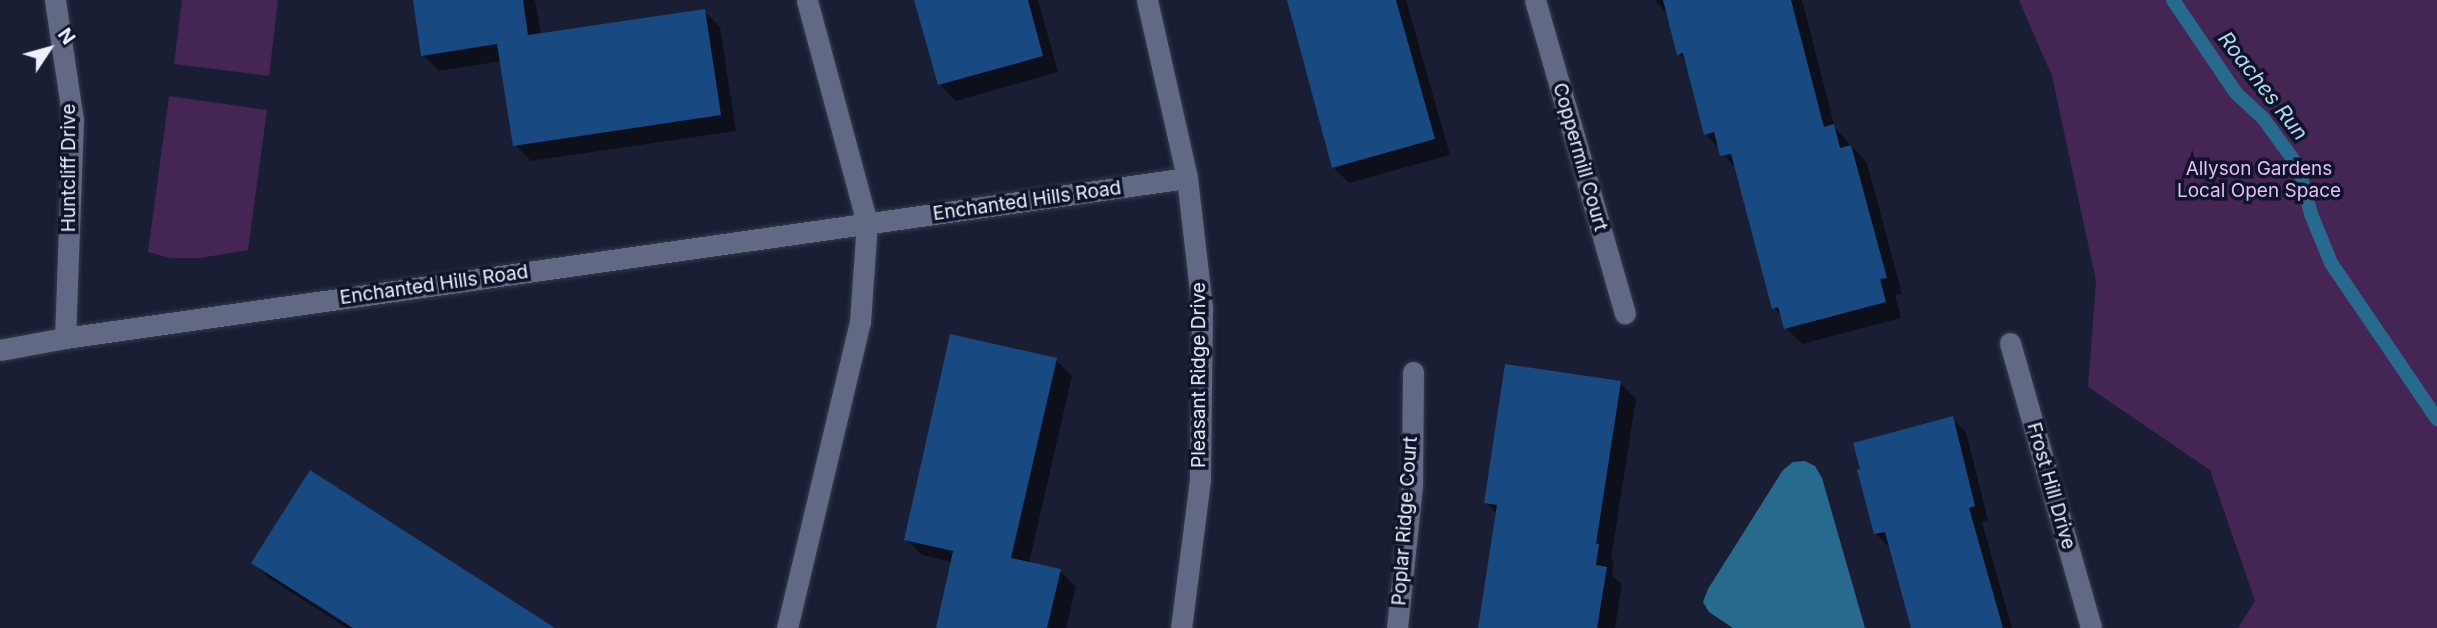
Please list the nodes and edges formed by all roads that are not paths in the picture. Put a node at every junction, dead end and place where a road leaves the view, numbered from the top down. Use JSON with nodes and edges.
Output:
{"nodes":[{"id":1,"x":55,"y":0,"type":"edge"},
{"id":2,"x":807,"y":0,"type":"edge"},
{"id":3,"x":1147,"y":0,"type":"edge"},
{"id":4,"x":1535,"y":0,"type":"edge"},
{"id":5,"x":1187,"y":178,"type":"junction"},
{"id":6,"x":867,"y":223,"type":"junction"},
{"id":7,"x":1625,"y":313,"type":"dead end"},
{"id":8,"x":65,"y":338,"type":"junction"},
{"id":9,"x":2010,"y":343,"type":"dead end"},
{"id":10,"x":0,"y":350,"type":"edge"},
{"id":11,"x":1413,"y":372,"type":"dead end"},
{"id":12,"x":787,"y":628,"type":"edge"},
{"id":13,"x":1181,"y":628,"type":"edge"},
{"id":14,"x":1397,"y":628,"type":"edge"},
{"id":15,"x":2091,"y":628,"type":"edge"}],
"edges":[{"from":1,"to":8,"type":"street","name":"Huntcliff Drive"},
{"from":2,"to":6,"type":"street"},
{"from":3,"to":5,"type":"street","name":"Pleasant Ridge Drive"},
{"from":4,"to":7,"type":"street","name":"Coppermill Court"},
{"from":5,"to":6,"type":"street","name":"Enchanted Hills Road"},
{"from":5,"to":13,"type":"street","name":"Pleasant Ridge Drive"},
{"from":6,"to":8,"type":"street","name":"Enchanted Hills Road"},
{"from":6,"to":12,"type":"street"},
{"from":8,"to":10,"type":"street","name":"Enchanted Hills Road"},
{"from":9,"to":15,"type":"street","name":"Frost Hill Drive"},
{"from":11,"to":14,"type":"street","name":"Poplar Ridge Court"}]}
